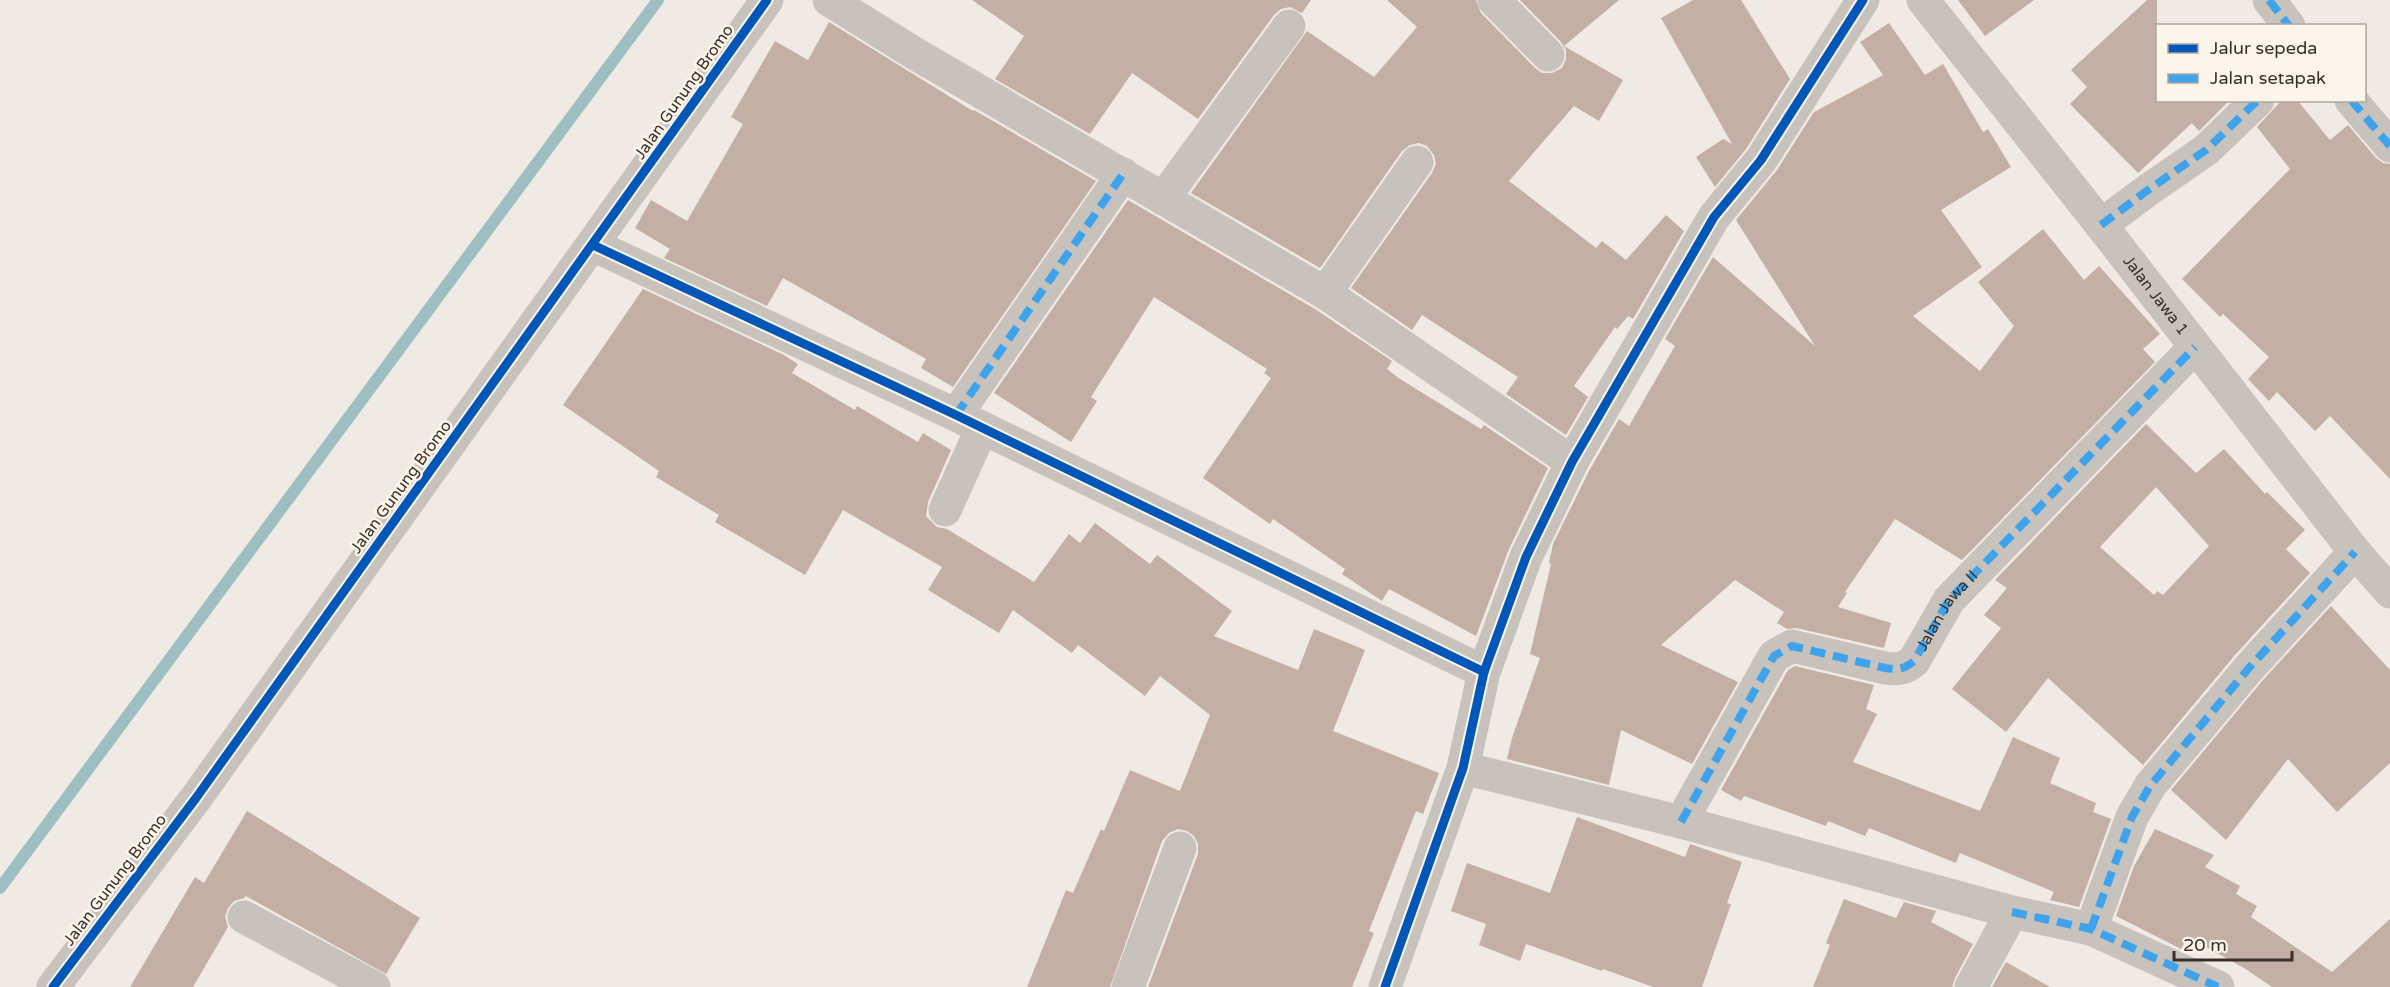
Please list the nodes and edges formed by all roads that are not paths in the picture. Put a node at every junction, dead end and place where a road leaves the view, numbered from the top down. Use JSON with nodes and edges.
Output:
{"nodes":[{"id":1,"x":767,"y":0,"type":"edge"},
{"id":2,"x":829,"y":0,"type":"edge"},
{"id":3,"x":1494,"y":0,"type":"edge"},
{"id":4,"x":1863,"y":0,"type":"edge"},
{"id":5,"x":1923,"y":0,"type":"edge"},
{"id":6,"x":2270,"y":0,"type":"edge"},
{"id":7,"x":2288,"y":24,"type":"edge"},
{"id":8,"x":1289,"y":26,"type":"dead end"},
{"id":9,"x":1548,"y":55,"type":"dead end"},
{"id":10,"x":2256,"y":102,"type":"edge"},
{"id":11,"x":2353,"y":102,"type":"edge"},
{"id":12,"x":2390,"y":146,"type":"edge"},
{"id":13,"x":1417,"y":162,"type":"dead end"},
{"id":14,"x":1123,"y":174,"type":"junction"},
{"id":15,"x":1163,"y":199,"type":"junction"},
{"id":16,"x":2102,"y":225,"type":"junction"},
{"id":17,"x":593,"y":245,"type":"junction"},
{"id":18,"x":1325,"y":293,"type":"junction"},
{"id":19,"x":2195,"y":347,"type":"junction"},
{"id":20,"x":969,"y":422,"type":"junction"},
{"id":21,"x":1572,"y":462,"type":"junction"},
{"id":22,"x":945,"y":510,"type":"dead end"},
{"id":23,"x":2355,"y":552,"type":"junction"},
{"id":24,"x":2390,"y":592,"type":"edge"},
{"id":25,"x":1484,"y":672,"type":"junction"},
{"id":26,"x":1463,"y":768,"type":"junction"},
{"id":27,"x":1681,"y":822,"type":"junction"},
{"id":28,"x":1180,"y":848,"type":"dead end"},
{"id":29,"x":2012,"y":912,"type":"junction"},
{"id":30,"x":244,"y":917,"type":"dead end"},
{"id":31,"x":2091,"y":929,"type":"junction"},
{"id":32,"x":53,"y":987,"type":"edge"},
{"id":33,"x":374,"y":987,"type":"edge"},
{"id":34,"x":1128,"y":987,"type":"edge"},
{"id":35,"x":1385,"y":987,"type":"edge"},
{"id":36,"x":1971,"y":987,"type":"edge"},
{"id":37,"x":2218,"y":987,"type":"edge"}],
"edges":[{"from":1,"to":17,"type":"street","name":"Jalan Gunung Bromo"},
{"from":2,"to":14,"type":"street"},
{"from":3,"to":9,"type":"street"},
{"from":4,"to":21,"type":"street"},
{"from":5,"to":16,"type":"street","name":"Jalan Jawa 1"},
{"from":6,"to":7,"type":"street"},
{"from":8,"to":15,"type":"street"},
{"from":10,"to":16,"type":"street"},
{"from":11,"to":12,"type":"street"},
{"from":13,"to":18,"type":"street"},
{"from":14,"to":15,"type":"street"},
{"from":14,"to":20,"type":"street"},
{"from":15,"to":18,"type":"street"},
{"from":16,"to":19,"type":"street","name":"Jalan Jawa 1"},
{"from":17,"to":20,"type":"street"},
{"from":17,"to":32,"type":"street","name":"Jalan Gunung Bromo"},
{"from":18,"to":21,"type":"street"},
{"from":19,"to":23,"type":"street","name":"Jalan Jawa 1"},
{"from":19,"to":27,"type":"street","name":"Jalan Jawa II"},
{"from":20,"to":22,"type":"street"},
{"from":20,"to":25,"type":"street"},
{"from":21,"to":25,"type":"street"},
{"from":23,"to":24,"type":"street","name":"Jalan Jawa 1"},
{"from":23,"to":31,"type":"street"},
{"from":25,"to":26,"type":"street"},
{"from":26,"to":27,"type":"street"},
{"from":26,"to":35,"type":"street"},
{"from":27,"to":29,"type":"street"},
{"from":28,"to":34,"type":"street"},
{"from":29,"to":31,"type":"street"},
{"from":29,"to":36,"type":"street"},
{"from":30,"to":33,"type":"street"},
{"from":31,"to":37,"type":"street"}]}
